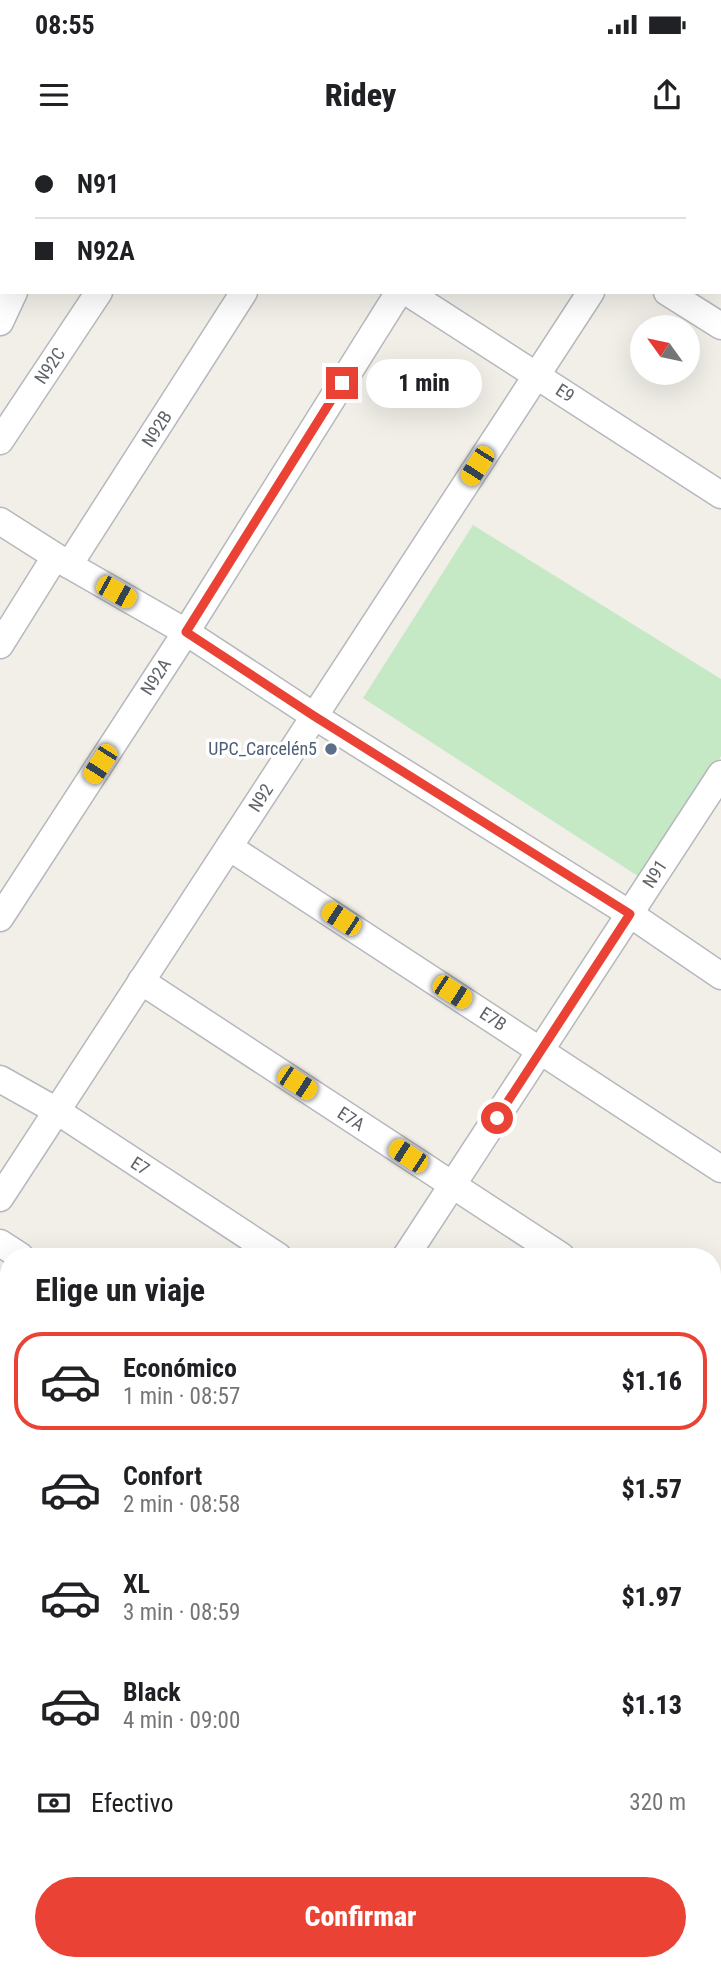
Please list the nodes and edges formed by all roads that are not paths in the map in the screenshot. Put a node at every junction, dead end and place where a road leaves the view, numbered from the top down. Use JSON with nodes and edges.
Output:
{"nodes":[{"id":1,"x":13,"y":294,"type":"edge"},
{"id":2,"x":98,"y":294,"type":"edge"},
{"id":3,"x":243,"y":294,"type":"edge"},
{"id":4,"x":413,"y":294,"type":"edge"},
{"id":5,"x":590,"y":294,"type":"edge"},
{"id":6,"x":670,"y":294,"type":"edge"},
{"id":7,"x":0,"y":322,"type":"edge"},
{"id":8,"x":721,"y":326,"type":"edge"},
{"id":9,"x":537,"y":375,"type":"junction"},
{"id":10,"x":0,"y":441,"type":"edge"},
{"id":11,"x":721,"y":495,"type":"edge"},
{"id":12,"x":0,"y":521,"type":"edge"},
{"id":13,"x":62,"y":561,"type":"junction"},
{"id":14,"x":186,"y":632,"type":"junction"},
{"id":15,"x":0,"y":645,"type":"edge"},
{"id":16,"x":314,"y":716,"type":"junction"},
{"id":17,"x":721,"y":774,"type":"edge"},
{"id":18,"x":711,"y":811,"type":"edge"},
{"id":19,"x":229,"y":847,"type":"junction"},
{"id":20,"x":630,"y":914,"type":"junction"},
{"id":21,"x":0,"y":918,"type":"edge"},
{"id":22,"x":721,"y":976,"type":"edge"},
{"id":23,"x":142,"y":981,"type":"junction"},
{"id":24,"x":541,"y":1051,"type":"junction"},
{"id":25,"x":0,"y":1079,"type":"edge"},
{"id":26,"x":57,"y":1111,"type":"junction"},
{"id":27,"x":721,"y":1169,"type":"edge"},
{"id":28,"x":453,"y":1186,"type":"junction"},
{"id":29,"x":0,"y":1198,"type":"edge"},
{"id":30,"x":266,"y":1248,"type":"edge"},
{"id":31,"x":412,"y":1248,"type":"edge"},
{"id":32,"x":549,"y":1248,"type":"edge"}],
"edges":[{"from":1,"to":7,"type":"street"},
{"from":2,"to":10,"type":"street","name":"N92C"},
{"from":3,"to":13,"type":"street","name":"N92B"},
{"from":4,"to":9,"type":"street","name":"E9"},
{"from":4,"to":14,"type":"street","name":"N92A"},
{"from":5,"to":9,"type":"street","name":"N92"},
{"from":6,"to":8,"type":"street"},
{"from":9,"to":11,"type":"street","name":"E9"},
{"from":9,"to":16,"type":"street","name":"N92"},
{"from":12,"to":13,"type":"street"},
{"from":13,"to":14,"type":"street"},
{"from":13,"to":15,"type":"street","name":"N92B"},
{"from":14,"to":16,"type":"street"},
{"from":14,"to":21,"type":"street","name":"N92A"},
{"from":16,"to":19,"type":"street","name":"N92"},
{"from":16,"to":20,"type":"street"},
{"from":17,"to":18,"type":"street","name":"N91"},
{"from":18,"to":20,"type":"street","name":"N91"},
{"from":19,"to":23,"type":"street","name":"N92"},
{"from":19,"to":24,"type":"street","name":"E7B"},
{"from":20,"to":22,"type":"street"},
{"from":20,"to":24,"type":"street","name":"N91"},
{"from":23,"to":26,"type":"street","name":"N92"},
{"from":23,"to":28,"type":"street","name":"E7A"},
{"from":24,"to":27,"type":"street","name":"E7B"},
{"from":24,"to":28,"type":"street","name":"N91"},
{"from":25,"to":26,"type":"street","name":"E7"},
{"from":26,"to":29,"type":"street","name":"N92"},
{"from":26,"to":30,"type":"street","name":"E7"},
{"from":28,"to":31,"type":"street","name":"N91"},
{"from":28,"to":32,"type":"street","name":"E7A"}]}
